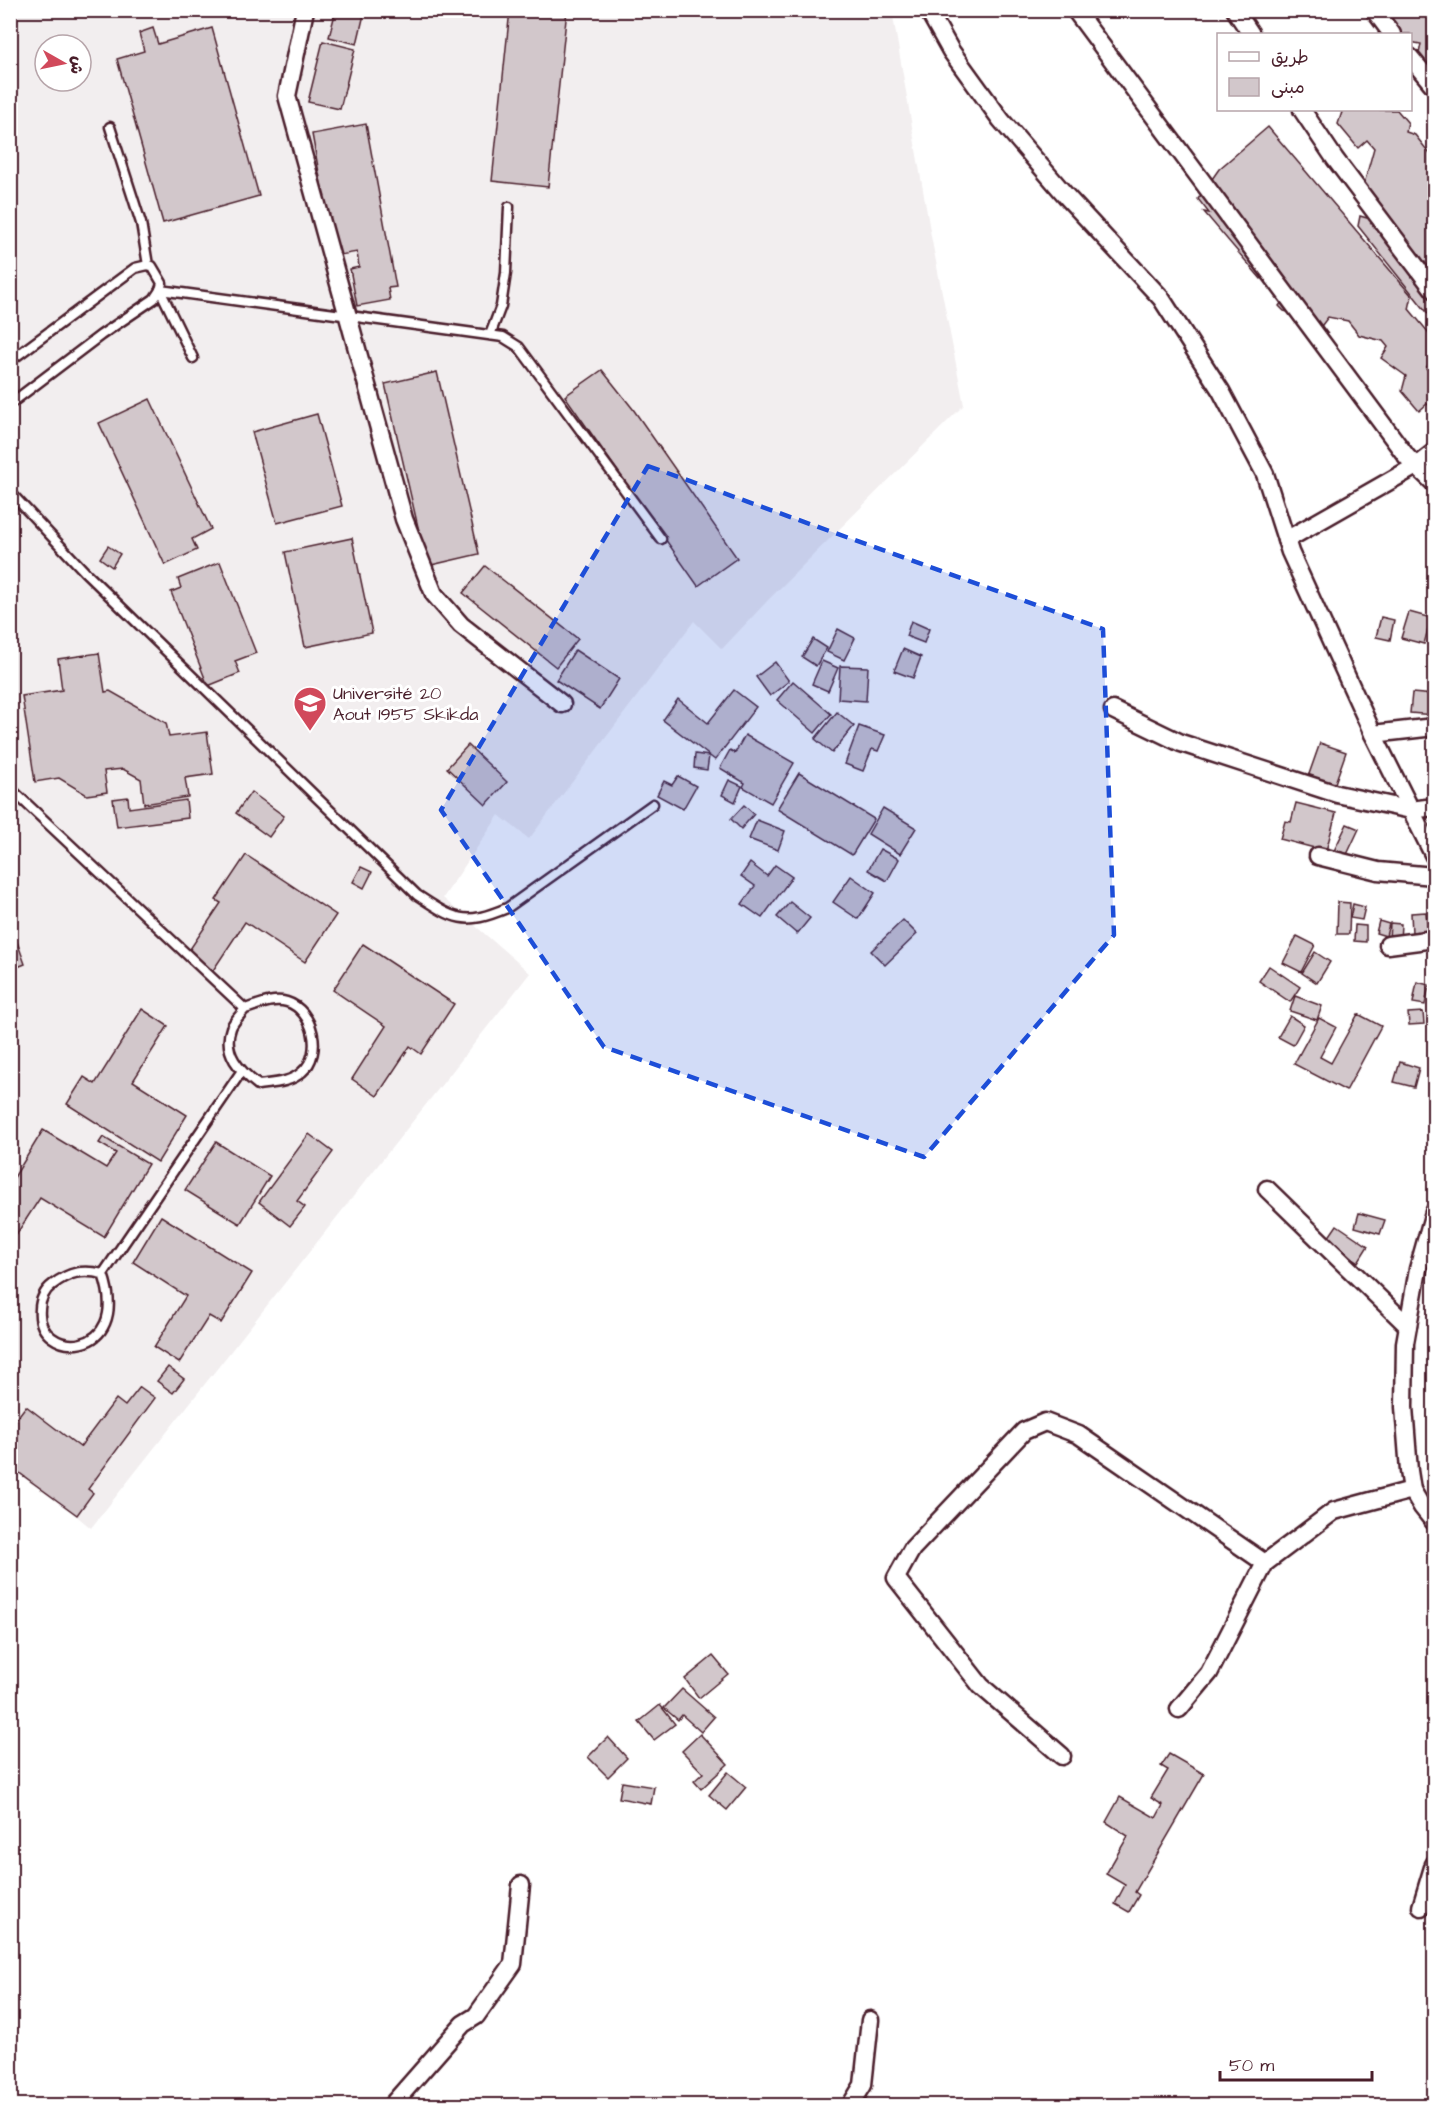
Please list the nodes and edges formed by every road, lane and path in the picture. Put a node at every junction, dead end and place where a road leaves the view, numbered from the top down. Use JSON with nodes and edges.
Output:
{"nodes":[{"id":1,"x":305,"y":10,"type":"edge"},
{"id":2,"x":928,"y":10,"type":"edge"},
{"id":3,"x":1075,"y":10,"type":"edge"},
{"id":4,"x":1235,"y":10,"type":"edge"},
{"id":5,"x":1374,"y":10,"type":"edge"},
{"id":6,"x":1250,"y":33,"type":"edge"},
{"id":7,"x":1391,"y":33,"type":"edge"},
{"id":8,"x":1412,"y":59,"type":"edge"},
{"id":9,"x":1434,"y":86,"type":"edge"},
{"id":10,"x":1303,"y":111,"type":"edge"},
{"id":11,"x":110,"y":127,"type":"dead end"},
{"id":12,"x":509,"y":207,"type":"dead end"},
{"id":13,"x":148,"y":265,"type":"junction"},
{"id":14,"x":160,"y":290,"type":"junction"},
{"id":15,"x":1434,"y":290,"type":"edge"},
{"id":16,"x":347,"y":315,"type":"junction"},
{"id":17,"x":490,"y":335,"type":"junction"},
{"id":18,"x":193,"y":358,"type":"dead end"},
{"id":19,"x":10,"y":361,"type":"edge"},
{"id":20,"x":10,"y":404,"type":"edge"},
{"id":21,"x":1434,"y":452,"type":"edge"},
{"id":22,"x":1416,"y":466,"type":"junction"},
{"id":23,"x":1434,"y":483,"type":"edge"},
{"id":24,"x":10,"y":492,"type":"edge"},
{"id":25,"x":661,"y":539,"type":"dead end"},
{"id":26,"x":1286,"y":540,"type":"junction"},
{"id":27,"x":562,"y":704,"type":"dead end"},
{"id":28,"x":1113,"y":710,"type":"dead end"},
{"id":29,"x":1434,"y":727,"type":"edge"},
{"id":30,"x":1373,"y":734,"type":"junction"},
{"id":31,"x":10,"y":788,"type":"edge"},
{"id":32,"x":653,"y":804,"type":"dead end"},
{"id":33,"x":1434,"y":807,"type":"edge"},
{"id":34,"x":1411,"y":810,"type":"junction"},
{"id":35,"x":1318,"y":856,"type":"dead end"},
{"id":36,"x":1434,"y":856,"type":"edge"},
{"id":37,"x":1434,"y":876,"type":"edge"},
{"id":38,"x":1434,"y":939,"type":"edge"},
{"id":39,"x":1388,"y":945,"type":"dead end"},
{"id":40,"x":245,"y":1009,"type":"junction"},
{"id":41,"x":241,"y":1072,"type":"junction"},
{"id":42,"x":1267,"y":1189,"type":"dead end"},
{"id":43,"x":1434,"y":1212,"type":"edge"},
{"id":44,"x":103,"y":1274,"type":"junction"},
{"id":45,"x":1408,"y":1326,"type":"junction"},
{"id":46,"x":1412,"y":1490,"type":"junction"},
{"id":47,"x":1434,"y":1522,"type":"edge"},
{"id":48,"x":1264,"y":1563,"type":"junction"},
{"id":49,"x":1179,"y":1709,"type":"dead end"},
{"id":50,"x":1062,"y":1756,"type":"dead end"},
{"id":51,"x":1434,"y":1864,"type":"edge"},
{"id":52,"x":521,"y":1885,"type":"dead end"},
{"id":53,"x":1421,"y":1907,"type":"dead end"},
{"id":54,"x":870,"y":2020,"type":"dead end"},
{"id":55,"x":391,"y":2106,"type":"edge"},
{"id":56,"x":850,"y":2106,"type":"edge"}],
"edges":[{"from":1,"to":16,"type":"street"},
{"from":2,"to":26,"type":"street"},
{"from":3,"to":22,"type":"street"},
{"from":4,"to":6,"type":"street"},
{"from":5,"to":7,"type":"street"},
{"from":8,"to":9,"type":"street"},
{"from":10,"to":15,"type":"street"},
{"from":11,"to":13,"type":"lane"},
{"from":12,"to":17,"type":"lane"},
{"from":13,"to":14,"type":"lane"},
{"from":13,"to":19,"type":"lane"},
{"from":14,"to":16,"type":"lane"},
{"from":14,"to":18,"type":"lane"},
{"from":14,"to":20,"type":"lane"},
{"from":16,"to":17,"type":"lane"},
{"from":16,"to":27,"type":"street"},
{"from":17,"to":25,"type":"lane"},
{"from":21,"to":22,"type":"street"},
{"from":22,"to":23,"type":"street"},
{"from":22,"to":26,"type":"street"},
{"from":24,"to":32,"type":"lane"},
{"from":26,"to":30,"type":"street"},
{"from":28,"to":34,"type":"street"},
{"from":29,"to":30,"type":"street"},
{"from":30,"to":34,"type":"street"},
{"from":31,"to":40,"type":"lane"},
{"from":33,"to":34,"type":"street"},
{"from":34,"to":36,"type":"street"},
{"from":35,"to":37,"type":"street"},
{"from":38,"to":39,"type":"street"},
{"from":40,"to":41,"type":"lane"},
{"from":40,"to":41,"type":"lane"},
{"from":41,"to":44,"type":"lane"},
{"from":42,"to":45,"type":"street"},
{"from":43,"to":45,"type":"street"},
{"from":44,"to":44,"type":"lane"},
{"from":45,"to":46,"type":"street"},
{"from":46,"to":47,"type":"street"},
{"from":46,"to":48,"type":"street"},
{"from":48,"to":49,"type":"street"},
{"from":48,"to":50,"type":"street"},
{"from":51,"to":53,"type":"street"},
{"from":52,"to":55,"type":"street"},
{"from":54,"to":56,"type":"street"}]}
